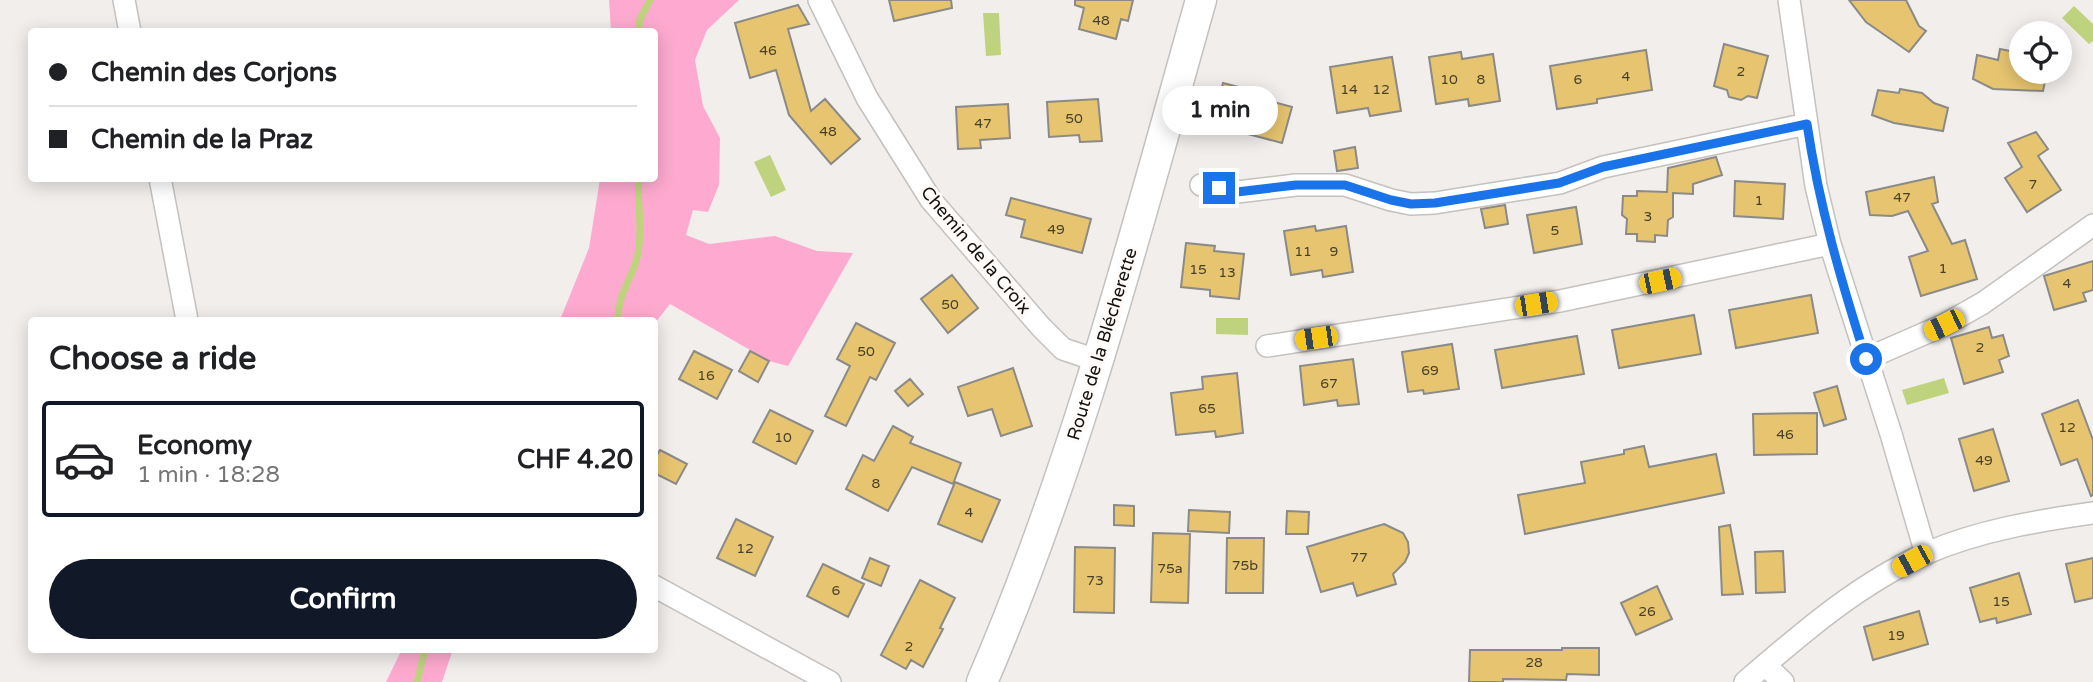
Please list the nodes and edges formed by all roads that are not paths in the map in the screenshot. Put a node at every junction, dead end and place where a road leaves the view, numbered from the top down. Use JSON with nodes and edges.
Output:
{"nodes":[{"id":1,"x":124,"y":0,"type":"edge"},
{"id":2,"x":819,"y":0,"type":"edge"},
{"id":3,"x":1200,"y":0,"type":"edge"},
{"id":4,"x":1789,"y":0,"type":"edge"},
{"id":5,"x":130,"y":28,"type":"edge"},
{"id":6,"x":1807,"y":124,"type":"junction"},
{"id":7,"x":161,"y":182,"type":"edge"},
{"id":8,"x":1201,"y":185,"type":"dead end"},
{"id":9,"x":2093,"y":225,"type":"edge"},
{"id":10,"x":1830,"y":244,"type":"junction"},
{"id":11,"x":186,"y":317,"type":"edge"},
{"id":12,"x":1267,"y":346,"type":"dead end"},
{"id":13,"x":1866,"y":359,"type":"junction"},
{"id":14,"x":1099,"y":361,"type":"junction"},
{"id":15,"x":2093,"y":513,"type":"edge"},
{"id":16,"x":1926,"y":554,"type":"junction"},
{"id":17,"x":658,"y":588,"type":"edge"},
{"id":18,"x":1765,"y":664,"type":"junction"},
{"id":19,"x":830,"y":682,"type":"edge"},
{"id":20,"x":982,"y":682,"type":"edge"},
{"id":21,"x":1745,"y":682,"type":"edge"},
{"id":22,"x":1783,"y":682,"type":"edge"}],
"edges":[{"from":1,"to":5,"type":"street"},
{"from":2,"to":14,"type":"street","name":"Chemin de la Croix"},
{"from":3,"to":14,"type":"main road","name":"Route de la Blécherette"},
{"from":4,"to":6,"type":"street"},
{"from":6,"to":8,"type":"street"},
{"from":6,"to":10,"type":"street"},
{"from":7,"to":11,"type":"street"},
{"from":9,"to":13,"type":"street"},
{"from":10,"to":12,"type":"street"},
{"from":10,"to":13,"type":"street"},
{"from":13,"to":16,"type":"street"},
{"from":14,"to":20,"type":"main road","name":"Route de la Blécherette"},
{"from":15,"to":16,"type":"street"},
{"from":16,"to":18,"type":"street"},
{"from":17,"to":19,"type":"street"},
{"from":18,"to":21,"type":"street"},
{"from":18,"to":22,"type":"street"}]}
